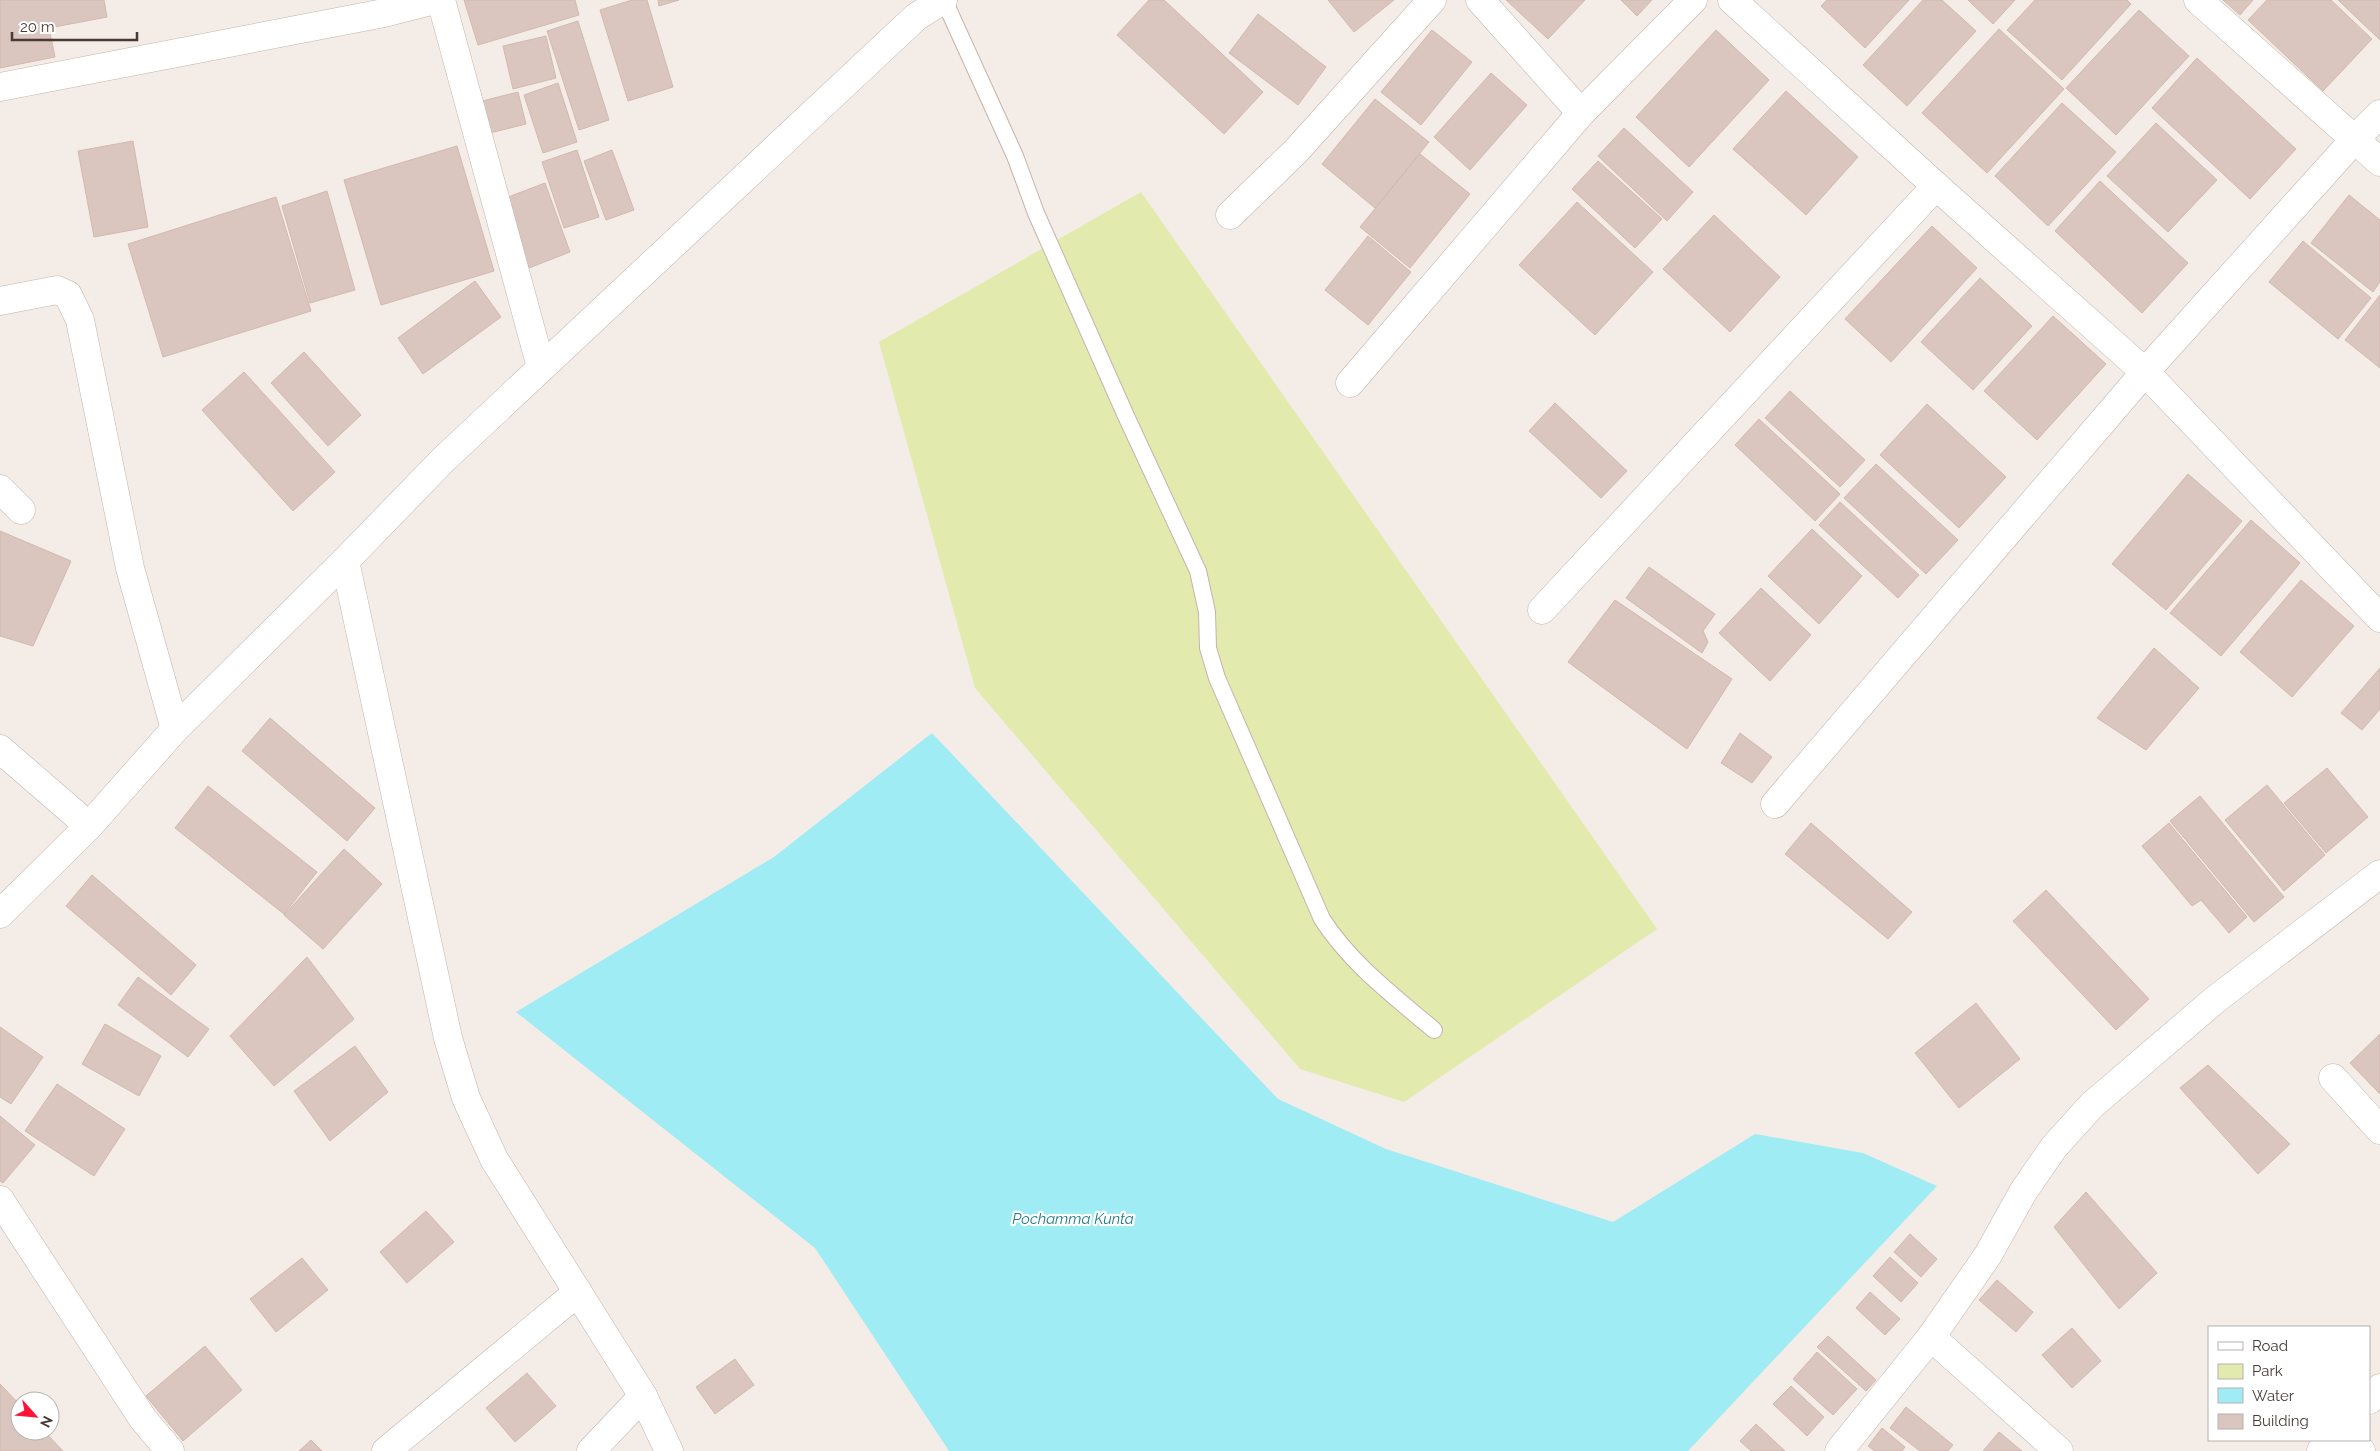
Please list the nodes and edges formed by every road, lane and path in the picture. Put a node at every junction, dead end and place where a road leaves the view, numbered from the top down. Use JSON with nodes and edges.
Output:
{"nodes":[{"id":1,"x":435,"y":0,"type":"edge"},
{"id":2,"x":441,"y":0,"type":"edge"},
{"id":3,"x":944,"y":0,"type":"edge"},
{"id":4,"x":1432,"y":0,"type":"edge"},
{"id":5,"x":1480,"y":0,"type":"edge"},
{"id":6,"x":1693,"y":0,"type":"edge"},
{"id":7,"x":1732,"y":0,"type":"edge"},
{"id":8,"x":2198,"y":0,"type":"edge"},
{"id":9,"x":0,"y":87,"type":"edge"},
{"id":10,"x":1581,"y":113,"type":"junction"},
{"id":11,"x":2380,"y":114,"type":"edge"},
{"id":12,"x":2354,"y":140,"type":"junction"},
{"id":13,"x":2380,"y":162,"type":"edge"},
{"id":14,"x":1936,"y":186,"type":"junction"},
{"id":15,"x":1230,"y":215,"type":"dead end"},
{"id":16,"x":0,"y":301,"type":"edge"},
{"id":17,"x":541,"y":367,"type":"junction"},
{"id":18,"x":2145,"y":372,"type":"junction"},
{"id":19,"x":1350,"y":383,"type":"dead end"},
{"id":20,"x":0,"y":490,"type":"edge"},
{"id":21,"x":21,"y":510,"type":"dead end"},
{"id":22,"x":345,"y":561,"type":"junction"},
{"id":23,"x":1542,"y":610,"type":"dead end"},
{"id":24,"x":2380,"y":618,"type":"edge"},
{"id":25,"x":175,"y":729,"type":"junction"},
{"id":26,"x":0,"y":749,"type":"edge"},
{"id":27,"x":1775,"y":804,"type":"dead end"},
{"id":28,"x":89,"y":826,"type":"junction"},
{"id":29,"x":2380,"y":874,"type":"edge"},
{"id":30,"x":0,"y":914,"type":"edge"},
{"id":31,"x":1434,"y":1030,"type":"dead end"},
{"id":32,"x":2333,"y":1078,"type":"dead end"},
{"id":33,"x":2380,"y":1130,"type":"edge"},
{"id":34,"x":0,"y":1200,"type":"edge"},
{"id":35,"x":578,"y":1292,"type":"junction"},
{"id":36,"x":1931,"y":1337,"type":"junction"},
{"id":37,"x":2380,"y":1388,"type":"edge"},
{"id":38,"x":643,"y":1396,"type":"junction"},
{"id":39,"x":2370,"y":1399,"type":"edge"},
{"id":40,"x":2331,"y":1441,"type":"edge"},
{"id":41,"x":2351,"y":1441,"type":"edge"},
{"id":42,"x":170,"y":1451,"type":"edge"},
{"id":43,"x":386,"y":1451,"type":"edge"},
{"id":44,"x":591,"y":1451,"type":"edge"},
{"id":45,"x":669,"y":1451,"type":"edge"},
{"id":46,"x":1838,"y":1451,"type":"edge"},
{"id":47,"x":2059,"y":1451,"type":"edge"},
{"id":48,"x":2321,"y":1451,"type":"edge"},
{"id":49,"x":2361,"y":1451,"type":"edge"}],
"edges":[{"from":1,"to":9,"type":"street"},
{"from":2,"to":17,"type":"street"},
{"from":3,"to":17,"type":"street"},
{"from":3,"to":31,"type":"lane"},
{"from":4,"to":15,"type":"street"},
{"from":5,"to":10,"type":"street"},
{"from":6,"to":10,"type":"street"},
{"from":7,"to":14,"type":"street"},
{"from":8,"to":12,"type":"street"},
{"from":10,"to":19,"type":"street"},
{"from":11,"to":12,"type":"street"},
{"from":12,"to":13,"type":"street"},
{"from":12,"to":18,"type":"street"},
{"from":14,"to":18,"type":"street"},
{"from":14,"to":23,"type":"street"},
{"from":16,"to":25,"type":"street"},
{"from":17,"to":22,"type":"street"},
{"from":18,"to":24,"type":"street"},
{"from":18,"to":27,"type":"street"},
{"from":20,"to":21,"type":"street"},
{"from":22,"to":25,"type":"street"},
{"from":22,"to":35,"type":"street"},
{"from":25,"to":28,"type":"street"},
{"from":26,"to":28,"type":"street"},
{"from":28,"to":30,"type":"street"},
{"from":29,"to":36,"type":"street"},
{"from":32,"to":33,"type":"street"},
{"from":34,"to":42,"type":"street"},
{"from":35,"to":38,"type":"street"},
{"from":35,"to":43,"type":"street"},
{"from":36,"to":46,"type":"street"},
{"from":36,"to":47,"type":"street"},
{"from":37,"to":39,"type":"street"},
{"from":38,"to":44,"type":"street"},
{"from":38,"to":45,"type":"street"},
{"from":40,"to":48,"type":"street"},
{"from":41,"to":49,"type":"street"}]}
